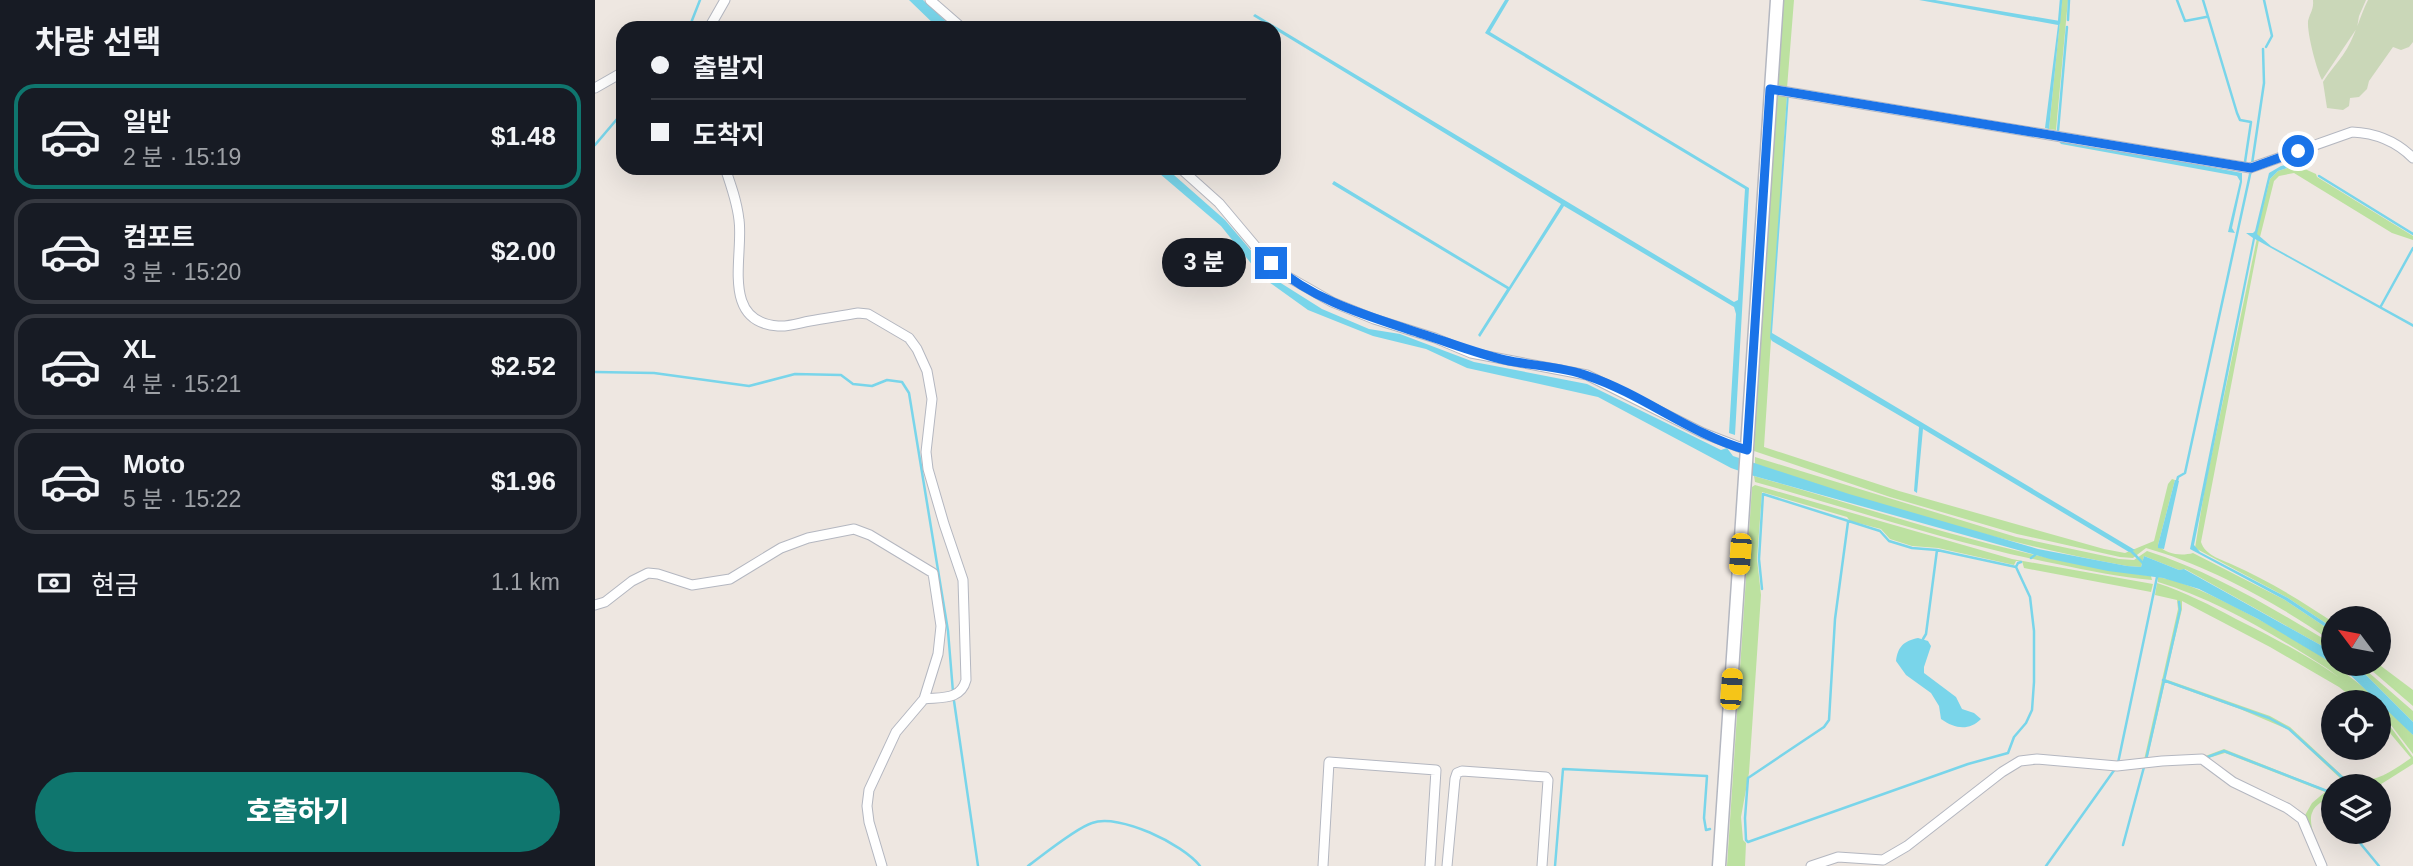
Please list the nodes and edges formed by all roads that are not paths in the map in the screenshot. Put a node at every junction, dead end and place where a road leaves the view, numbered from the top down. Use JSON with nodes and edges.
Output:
{"nodes":[{"id":1,"x":726,"y":0,"type":"edge"},
{"id":2,"x":930,"y":0,"type":"edge"},
{"id":3,"x":1777,"y":0,"type":"edge"},
{"id":4,"x":713,"y":21,"type":"edge"},
{"id":5,"x":954,"y":21,"type":"edge"},
{"id":6,"x":616,"y":76,"type":"edge"},
{"id":7,"x":595,"y":88,"type":"edge"},
{"id":8,"x":1770,"y":89,"type":"junction"},
{"id":9,"x":2413,"y":158,"type":"edge"},
{"id":10,"x":727,"y":175,"type":"edge"},
{"id":11,"x":1188,"y":175,"type":"edge"},
{"id":12,"x":1747,"y":454,"type":"junction"},
{"id":13,"x":595,"y":605,"type":"edge"},
{"id":14,"x":924,"y":699,"type":"junction"},
{"id":15,"x":1434,"y":807,"type":"junction"},
{"id":16,"x":1452,"y":807,"type":"junction"},
{"id":17,"x":882,"y":866,"type":"edge"},
{"id":18,"x":1324,"y":866,"type":"edge"},
{"id":19,"x":1430,"y":866,"type":"edge"},
{"id":20,"x":1447,"y":866,"type":"edge"},
{"id":21,"x":1542,"y":866,"type":"edge"},
{"id":22,"x":1719,"y":866,"type":"edge"},
{"id":23,"x":1811,"y":866,"type":"edge"},
{"id":24,"x":2322,"y":866,"type":"edge"}],
"edges":[{"from":1,"to":4,"type":"street"},
{"from":2,"to":5,"type":"street"},
{"from":3,"to":8,"type":"main road"},
{"from":6,"to":7,"type":"street"},
{"from":8,"to":9,"type":"street"},
{"from":8,"to":12,"type":"main road"},
{"from":10,"to":14,"type":"street"},
{"from":11,"to":12,"type":"street"},
{"from":12,"to":22,"type":"main road"},
{"from":13,"to":14,"type":"street"},
{"from":14,"to":17,"type":"street"},
{"from":15,"to":16,"type":"street"},
{"from":15,"to":18,"type":"street"},
{"from":15,"to":19,"type":"street"},
{"from":16,"to":20,"type":"street"},
{"from":16,"to":21,"type":"street"},
{"from":23,"to":24,"type":"street"}]}
